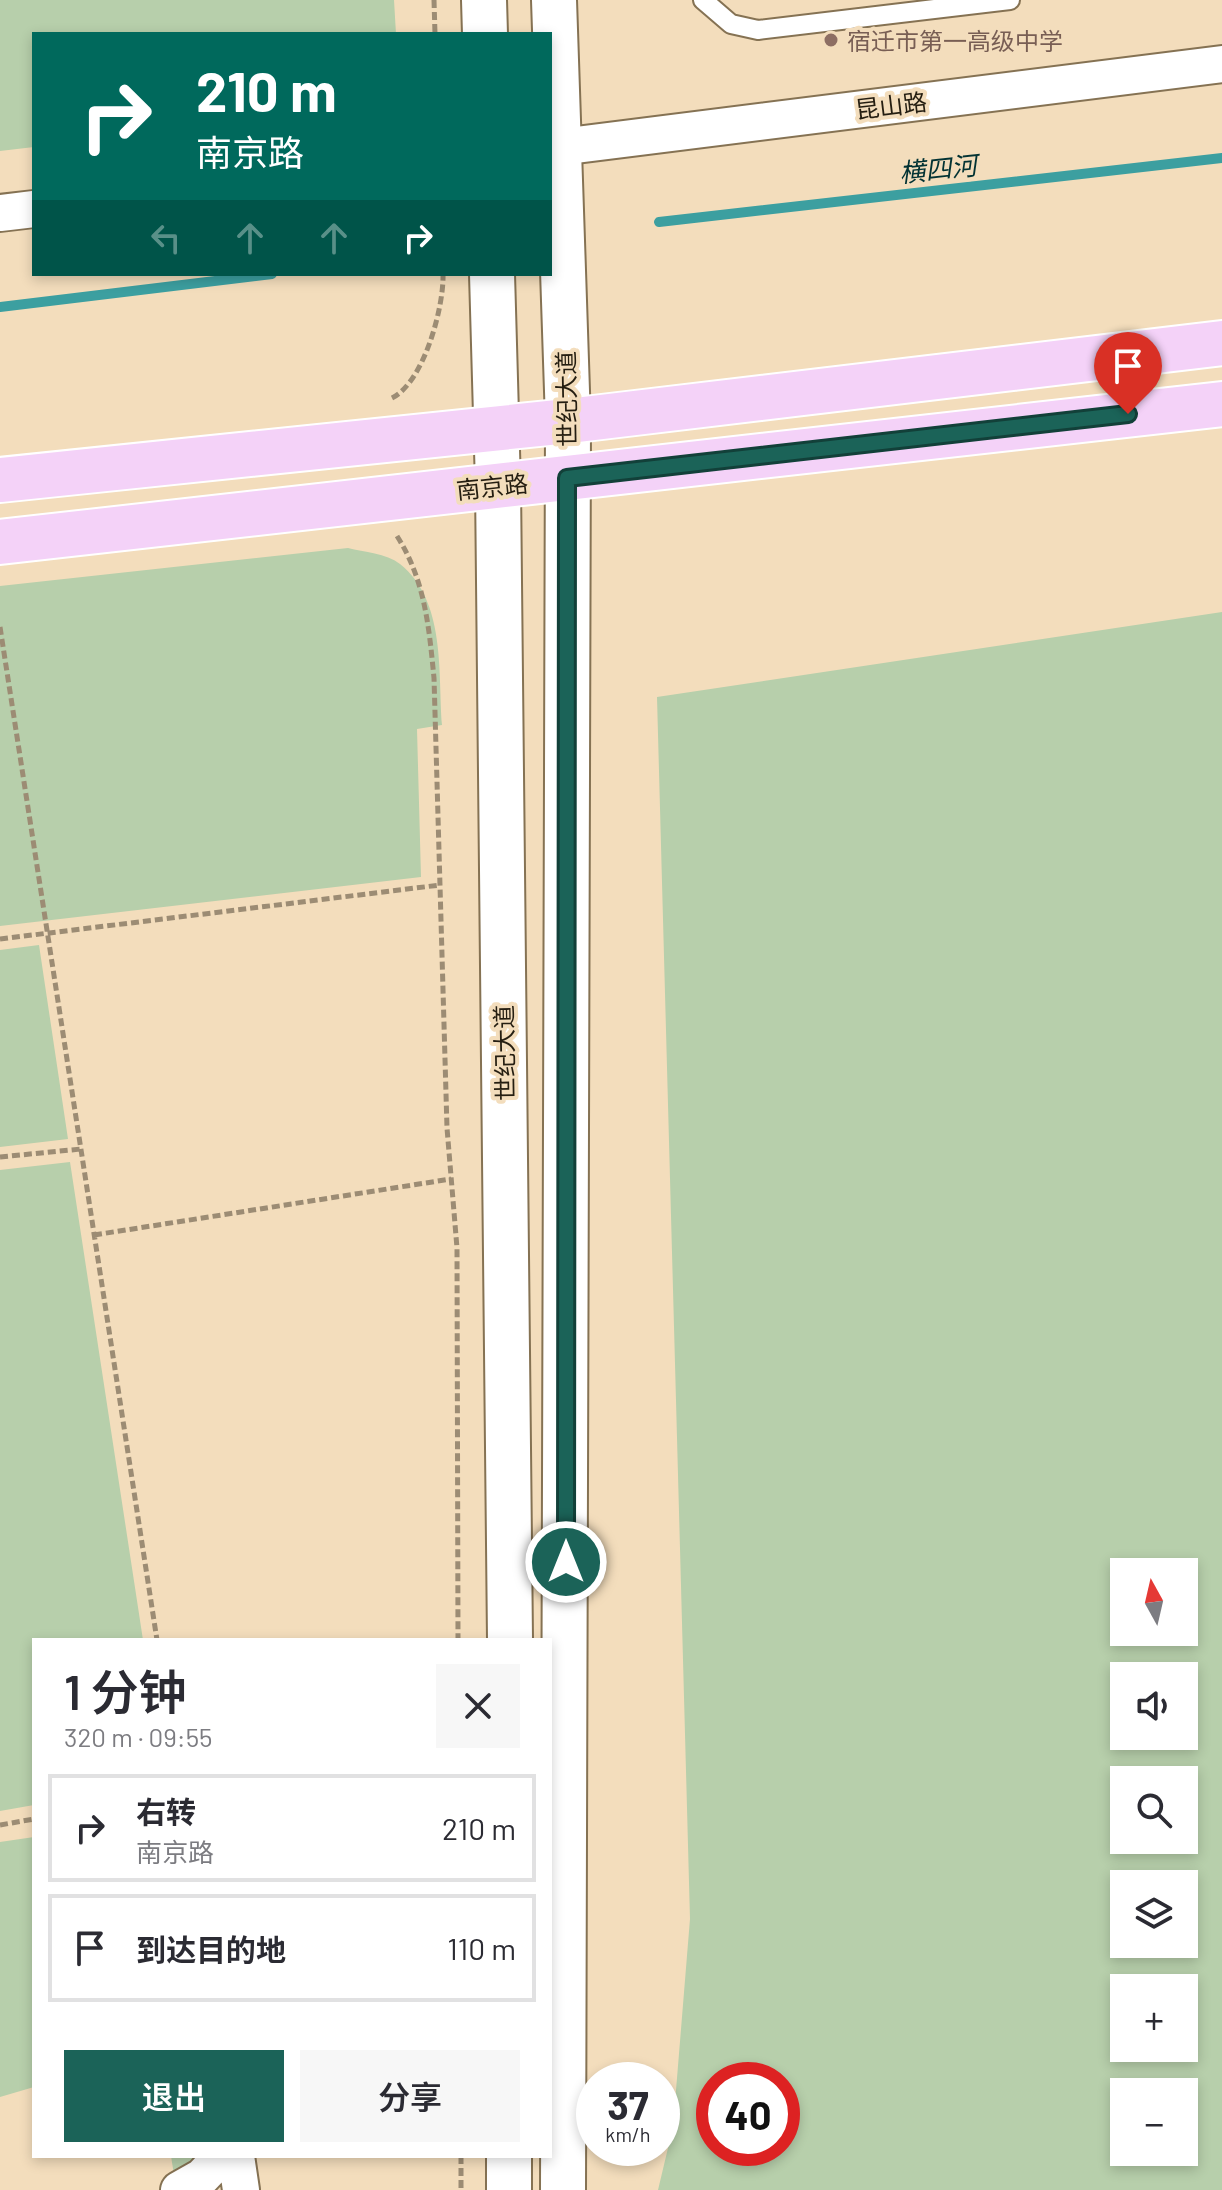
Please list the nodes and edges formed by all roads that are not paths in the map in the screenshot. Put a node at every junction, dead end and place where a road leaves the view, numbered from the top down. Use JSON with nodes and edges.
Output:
{"nodes":[{"id":1,"x":484,"y":0,"type":"edge"},
{"id":2,"x":554,"y":0,"type":"edge"},
{"id":3,"x":703,"y":0,"type":"edge"},
{"id":4,"x":1010,"y":0,"type":"edge"},
{"id":5,"x":485,"y":32,"type":"edge"},
{"id":6,"x":1222,"y":64,"type":"edge"},
{"id":7,"x":560,"y":147,"type":"junction"},
{"id":8,"x":32,"y":209,"type":"edge"},
{"id":9,"x":0,"y":213,"type":"edge"},
{"id":10,"x":492,"y":276,"type":"edge"},
{"id":11,"x":1222,"y":343,"type":"edge"},
{"id":12,"x":1222,"y":404,"type":"edge"},
{"id":13,"x":568,"y":421,"type":"junction"},
{"id":14,"x":496,"y":428,"type":"junction"},
{"id":15,"x":567,"y":478,"type":"junction"},
{"id":16,"x":0,"y":480,"type":"edge"},
{"id":17,"x":498,"y":485,"type":"junction"},
{"id":18,"x":0,"y":542,"type":"edge"},
{"id":19,"x":510,"y":1638,"type":"edge"},
{"id":20,"x":220,"y":2158,"type":"edge"},
{"id":21,"x":236,"y":2158,"type":"edge"},
{"id":22,"x":509,"y":2158,"type":"edge"},
{"id":23,"x":179,"y":2190,"type":"edge"},
{"id":24,"x":241,"y":2190,"type":"edge"},
{"id":25,"x":509,"y":2190,"type":"edge"},
{"id":26,"x":563,"y":2190,"type":"edge"}],
"edges":[{"from":1,"to":5,"type":"street"},
{"from":2,"to":7,"type":"street","name":"世纪大道"},
{"from":3,"to":4,"type":"lane"},
{"from":6,"to":7,"type":"street","name":"昆山路"},
{"from":7,"to":13,"type":"street","name":"世纪大道"},
{"from":8,"to":9,"type":"street"},
{"from":10,"to":14,"type":"street","name":"世纪大道"},
{"from":11,"to":13,"type":"main road"},
{"from":12,"to":15,"type":"main road","name":"南京路"},
{"from":13,"to":14,"type":"main road"},
{"from":13,"to":15,"type":"street","name":"世纪大道"},
{"from":14,"to":16,"type":"main road"},
{"from":14,"to":17,"type":"street","name":"世纪大道"},
{"from":15,"to":17,"type":"main road","name":"南京路"},
{"from":15,"to":26,"type":"street","name":"世纪大道"},
{"from":17,"to":18,"type":"main road","name":"南京路"},
{"from":17,"to":19,"type":"street","name":"世纪大道"},
{"from":20,"to":23,"type":"street"},
{"from":21,"to":24,"type":"street"},
{"from":22,"to":25,"type":"street"}]}
